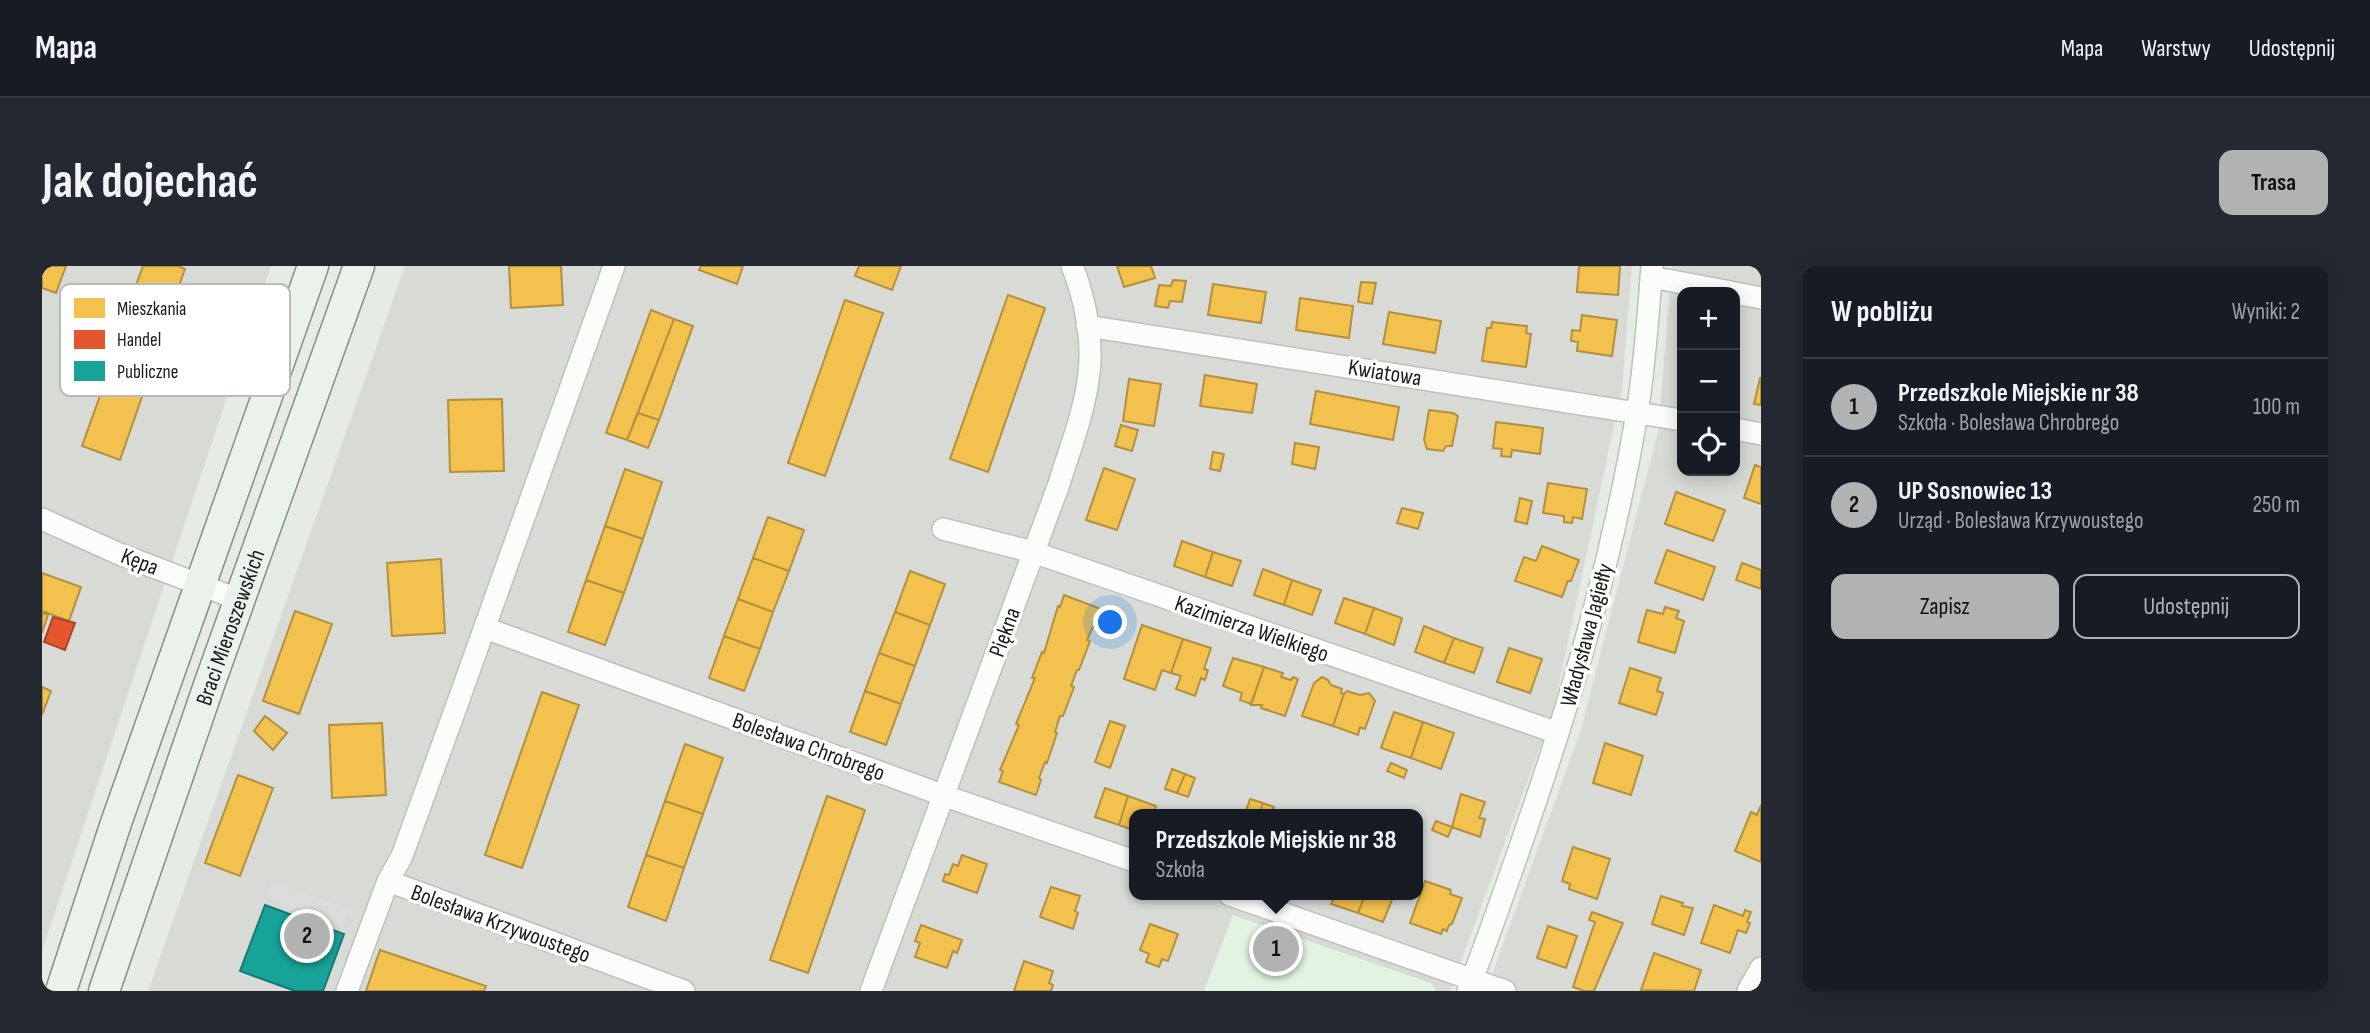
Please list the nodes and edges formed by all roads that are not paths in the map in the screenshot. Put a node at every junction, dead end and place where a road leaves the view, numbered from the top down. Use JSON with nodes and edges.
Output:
{"nodes":[{"id":1,"x":313,"y":266,"type":"edge"},
{"id":2,"x":359,"y":266,"type":"edge"},
{"id":3,"x":614,"y":266,"type":"edge"},
{"id":4,"x":1072,"y":266,"type":"edge"},
{"id":5,"x":1652,"y":272,"type":"edge"},
{"id":6,"x":1710,"y":287,"type":"edge"},
{"id":7,"x":1740,"y":294,"type":"edge"},
{"id":8,"x":1761,"y":298,"type":"edge"},
{"id":9,"x":1087,"y":326,"type":"junction"},
{"id":10,"x":290,"y":331,"type":"edge"},
{"id":11,"x":267,"y":396,"type":"edge"},
{"id":12,"x":1637,"y":412,"type":"junction"},
{"id":13,"x":1677,"y":419,"type":"edge"},
{"id":14,"x":1740,"y":430,"type":"edge"},
{"id":15,"x":1761,"y":434,"type":"edge"},
{"id":16,"x":42,"y":519,"type":"edge"},
{"id":17,"x":943,"y":529,"type":"dead end"},
{"id":18,"x":1033,"y":552,"type":"junction"},
{"id":19,"x":200,"y":585,"type":"junction"},
{"id":20,"x":240,"y":600,"type":"junction"},
{"id":21,"x":485,"y":628,"type":"junction"},
{"id":22,"x":1558,"y":733,"type":"junction"},
{"id":23,"x":945,"y":796,"type":"junction"},
{"id":24,"x":1129,"y":859,"type":"edge"},
{"id":25,"x":388,"y":881,"type":"junction"},
{"id":26,"x":1243,"y":900,"type":"edge"},
{"id":27,"x":1761,"y":968,"type":"edge"},
{"id":28,"x":1470,"y":986,"type":"edge"},
{"id":29,"x":61,"y":991,"type":"edge"},
{"id":30,"x":104,"y":991,"type":"edge"},
{"id":31,"x":347,"y":991,"type":"edge"},
{"id":32,"x":684,"y":991,"type":"edge"},
{"id":33,"x":871,"y":991,"type":"edge"},
{"id":34,"x":1505,"y":991,"type":"edge"},
{"id":35,"x":1748,"y":991,"type":"edge"}],
"edges":[{"from":1,"to":10,"type":"main road","name":"Braci Mieroszewskich"},
{"from":2,"to":20,"type":"main road","name":"Braci Mieroszewskich"},
{"from":3,"to":21,"type":"street"},
{"from":4,"to":9,"type":"street","name":"Piękna"},
{"from":5,"to":6,"type":"street"},
{"from":5,"to":12,"type":"street","name":"Władysława Jagiełły"},
{"from":7,"to":8,"type":"street"},
{"from":9,"to":12,"type":"street","name":"Kwiatowa"},
{"from":9,"to":18,"type":"street","name":"Piękna"},
{"from":11,"to":19,"type":"main road","name":"Braci Mieroszewskich"},
{"from":12,"to":13,"type":"street","name":"Kwiatowa"},
{"from":12,"to":22,"type":"street","name":"Władysława Jagiełły"},
{"from":14,"to":15,"type":"street"},
{"from":16,"to":19,"type":"street","name":"Kępa"},
{"from":17,"to":18,"type":"street","name":"Kazimierza Wielkiego"},
{"from":18,"to":22,"type":"street","name":"Kazimierza Wielkiego"},
{"from":18,"to":23,"type":"street","name":"Piękna"},
{"from":19,"to":20,"type":"street","name":"Kępa"},
{"from":19,"to":29,"type":"main road","name":"Braci Mieroszewskich"},
{"from":20,"to":30,"type":"main road","name":"Braci Mieroszewskich"},
{"from":21,"to":23,"type":"street","name":"Bolesława Chrobrego"},
{"from":21,"to":25,"type":"street"},
{"from":22,"to":28,"type":"street","name":"Władysława Jagiełły"},
{"from":23,"to":24,"type":"street","name":"Bolesława Chrobrego"},
{"from":23,"to":33,"type":"street","name":"Piękna"},
{"from":25,"to":31,"type":"street","name":"Bolesława Krzywoustego"},
{"from":25,"to":32,"type":"street","name":"Bolesława Krzywoustego"},
{"from":26,"to":28,"type":"street"},
{"from":27,"to":35,"type":"street"},
{"from":28,"to":34,"type":"street"}]}
